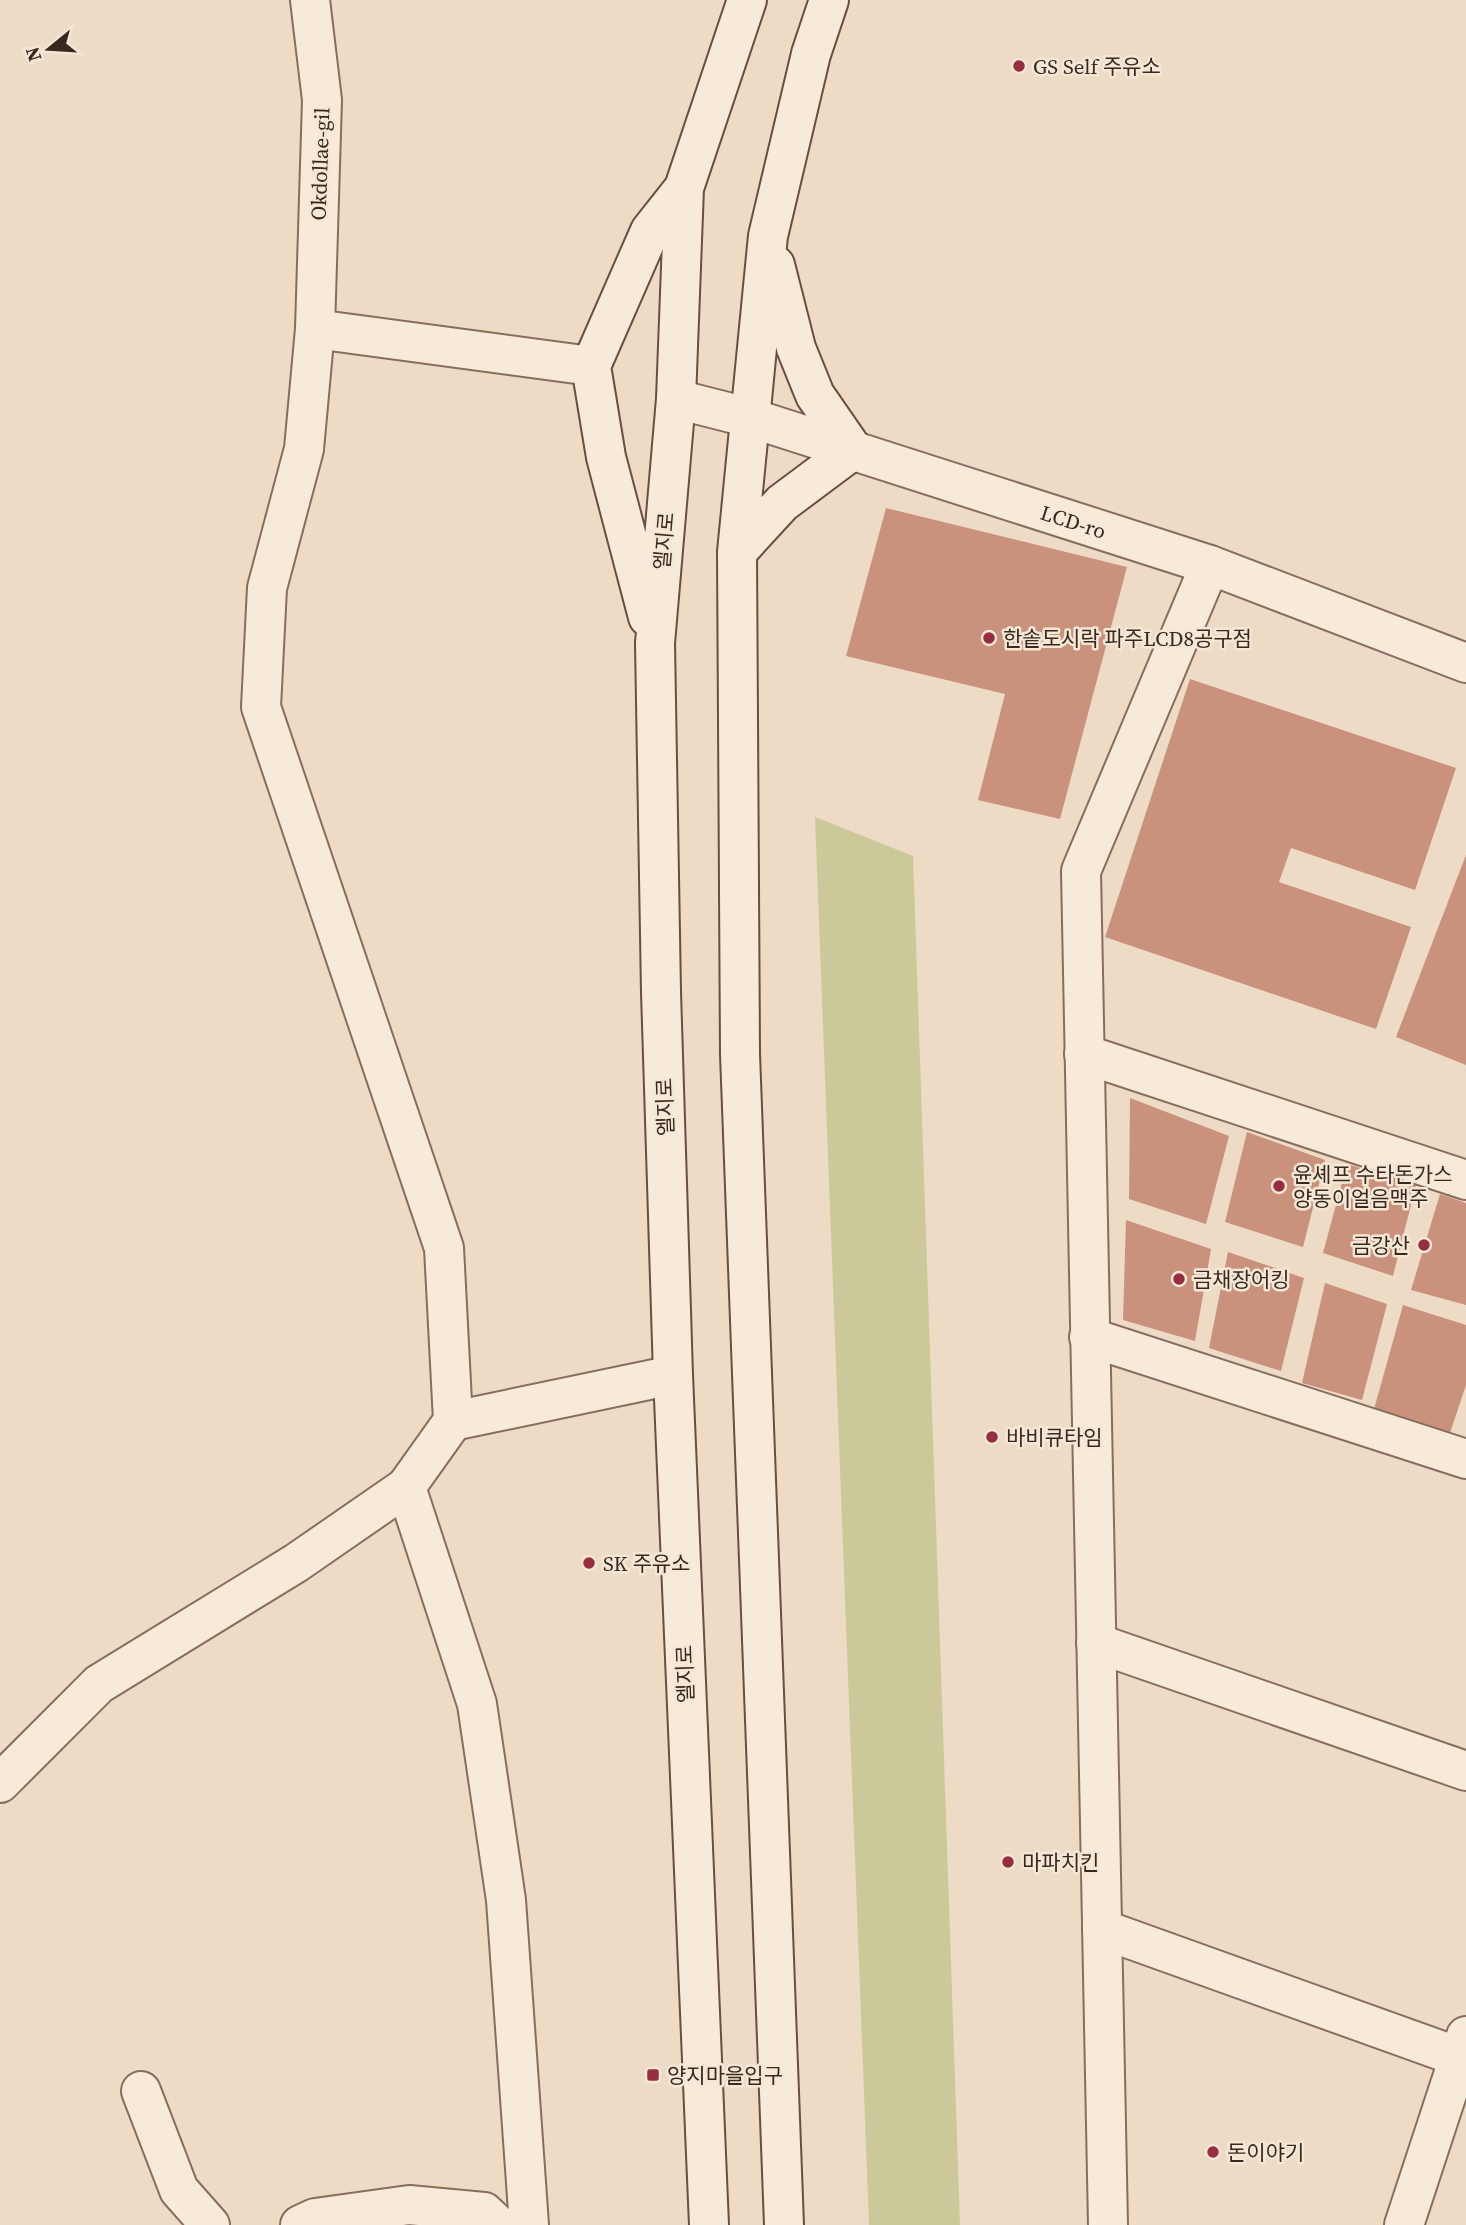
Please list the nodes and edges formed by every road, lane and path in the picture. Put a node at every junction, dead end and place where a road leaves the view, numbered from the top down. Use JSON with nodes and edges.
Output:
{"nodes":[{"id":1,"x":310,"y":0,"type":"edge"},
{"id":2,"x":747,"y":0,"type":"edge"},
{"id":3,"x":829,"y":0,"type":"edge"},
{"id":4,"x":684,"y":188,"type":"junction"},
{"id":5,"x":768,"y":236,"type":"junction"},
{"id":6,"x":315,"y":329,"type":"junction"},
{"id":7,"x":591,"y":366,"type":"junction"},
{"id":8,"x":676,"y":399,"type":"junction"},
{"id":9,"x":751,"y":418,"type":"junction"},
{"id":10,"x":853,"y":450,"type":"junction"},
{"id":11,"x":737,"y":552,"type":"junction"},
{"id":12,"x":1210,"y":565,"type":"junction"},
{"id":13,"x":655,"y":643,"type":"junction"},
{"id":14,"x":1466,"y":663,"type":"edge"},
{"id":15,"x":1084,"y":1054,"type":"junction"},
{"id":16,"x":1466,"y":1180,"type":"edge"},
{"id":17,"x":1090,"y":1337,"type":"junction"},
{"id":18,"x":673,"y":1375,"type":"junction"},
{"id":19,"x":453,"y":1420,"type":"junction"},
{"id":20,"x":1465,"y":1454,"type":"edge"},
{"id":21,"x":406,"y":1487,"type":"junction"},
{"id":22,"x":1096,"y":1643,"type":"junction"},
{"id":23,"x":1466,"y":1771,"type":"edge"},
{"id":24,"x":0,"y":1783,"type":"edge"},
{"id":25,"x":1102,"y":1930,"type":"junction"},
{"id":26,"x":1463,"y":2046,"type":"edge"},
{"id":27,"x":141,"y":2091,"type":"dead end"},
{"id":28,"x":1111,"y":2224,"type":"edge"},
{"id":29,"x":210,"y":2225,"type":"edge"},
{"id":30,"x":300,"y":2225,"type":"edge"},
{"id":31,"x":498,"y":2225,"type":"edge"},
{"id":32,"x":529,"y":2225,"type":"edge"},
{"id":33,"x":709,"y":2225,"type":"edge"},
{"id":34,"x":784,"y":2225,"type":"edge"},
{"id":35,"x":1404,"y":2225,"type":"edge"}],
"edges":[{"from":1,"to":6,"type":"street","name":"Okdollae-gil"},
{"from":2,"to":4,"type":"street","name":"엘지로"},
{"from":3,"to":5,"type":"street"},
{"from":4,"to":7,"type":"street"},
{"from":4,"to":8,"type":"street","name":"엘지로"},
{"from":5,"to":9,"type":"street"},
{"from":5,"to":10,"type":"street"},
{"from":6,"to":7,"type":"street"},
{"from":6,"to":19,"type":"street","name":"Okdollae-gil"},
{"from":7,"to":13,"type":"street"},
{"from":8,"to":9,"type":"street","name":"LCD-ro"},
{"from":8,"to":13,"type":"street","name":"엘지로"},
{"from":9,"to":10,"type":"street","name":"LCD-ro"},
{"from":9,"to":11,"type":"street"},
{"from":10,"to":11,"type":"street"},
{"from":10,"to":12,"type":"street","name":"LCD-ro"},
{"from":11,"to":34,"type":"street"},
{"from":12,"to":14,"type":"street","name":"LCD-ro"},
{"from":12,"to":15,"type":"street"},
{"from":13,"to":18,"type":"street","name":"엘지로"},
{"from":15,"to":16,"type":"street"},
{"from":15,"to":17,"type":"street"},
{"from":17,"to":20,"type":"street"},
{"from":17,"to":22,"type":"street"},
{"from":18,"to":19,"type":"street"},
{"from":18,"to":33,"type":"street","name":"엘지로"},
{"from":19,"to":21,"type":"street"},
{"from":21,"to":24,"type":"street"},
{"from":21,"to":32,"type":"street"},
{"from":22,"to":23,"type":"street"},
{"from":22,"to":25,"type":"street"},
{"from":25,"to":26,"type":"street"},
{"from":25,"to":28,"type":"street"},
{"from":26,"to":35,"type":"street"},
{"from":27,"to":29,"type":"street"},
{"from":30,"to":31,"type":"street"}]}
